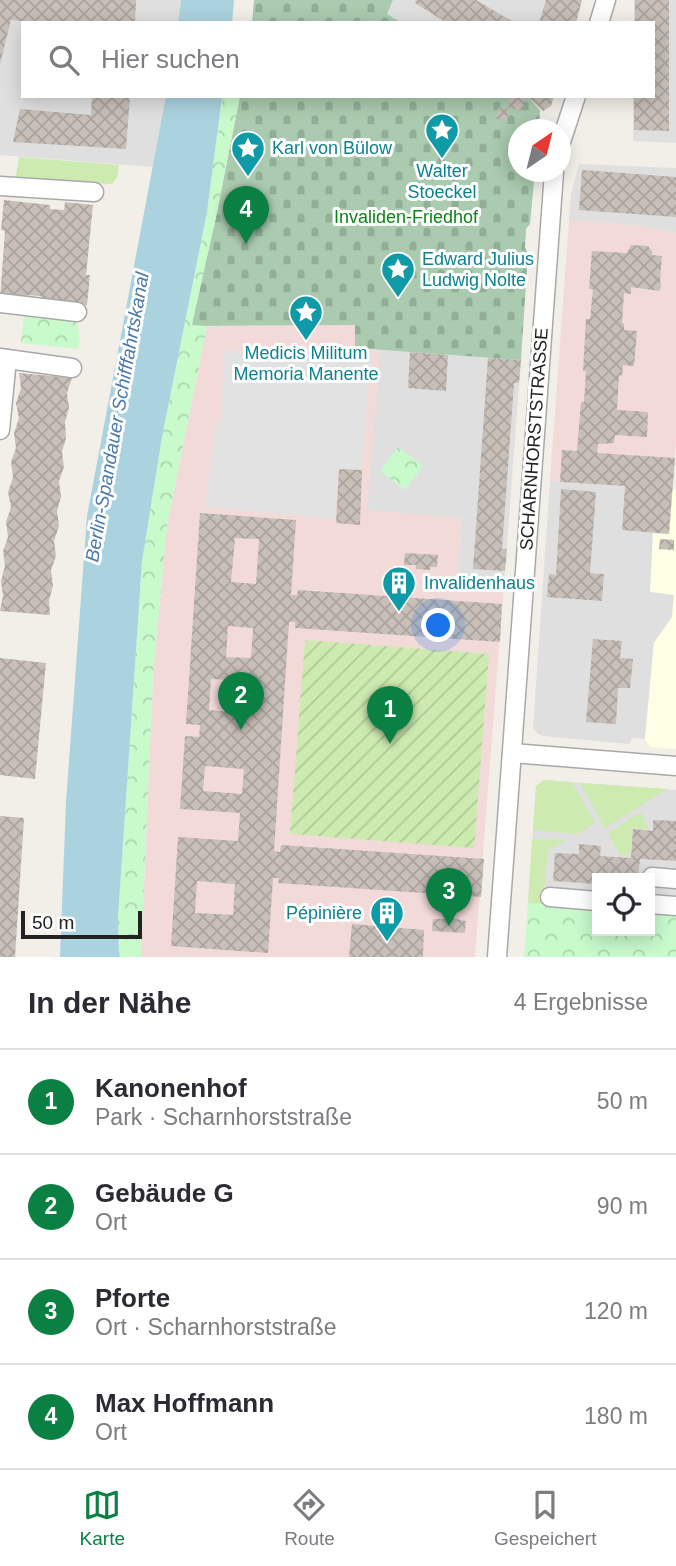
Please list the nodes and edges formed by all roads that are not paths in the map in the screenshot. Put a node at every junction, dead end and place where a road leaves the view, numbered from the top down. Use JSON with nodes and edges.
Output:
{"nodes":[{"id":1,"x":606,"y":0,"type":"edge"},
{"id":2,"x":600,"y":21,"type":"edge"},
{"id":3,"x":575,"y":98,"type":"edge"},
{"id":4,"x":569,"y":119,"type":"edge"},
{"id":5,"x":553,"y":182,"type":"edge"},
{"id":6,"x":0,"y":186,"type":"edge"},
{"id":7,"x":94,"y":192,"type":"dead end"},
{"id":8,"x":0,"y":303,"type":"edge"},
{"id":9,"x":77,"y":312,"type":"dead end"},
{"id":10,"x":4,"y":358,"type":"edge"},
{"id":11,"x":72,"y":368,"type":"dead end"},
{"id":12,"x":0,"y":430,"type":"edge"},
{"id":13,"x":512,"y":753,"type":"junction"},
{"id":14,"x":676,"y":766,"type":"edge"},
{"id":15,"x":655,"y":877,"type":"edge"},
{"id":16,"x":676,"y":879,"type":"edge"},
{"id":17,"x":550,"y":897,"type":"dead end"},
{"id":18,"x":592,"y":901,"type":"edge"},
{"id":19,"x":655,"y":904,"type":"edge"},
{"id":20,"x":676,"y":906,"type":"edge"},
{"id":21,"x":497,"y":957,"type":"edge"}],
"edges":[{"from":1,"to":2,"type":"street"},
{"from":3,"to":4,"type":"street"},
{"from":5,"to":13,"type":"street","name":"SCHARNHORSTSTRASSE"},
{"from":6,"to":7,"type":"street"},
{"from":8,"to":9,"type":"street"},
{"from":10,"to":11,"type":"street"},
{"from":10,"to":12,"type":"street"},
{"from":13,"to":14,"type":"street"},
{"from":13,"to":21,"type":"street","name":"SCHARNHORSTSTRASSE"},
{"from":15,"to":16,"type":"street"},
{"from":17,"to":18,"type":"street"},
{"from":19,"to":20,"type":"street"}]}
